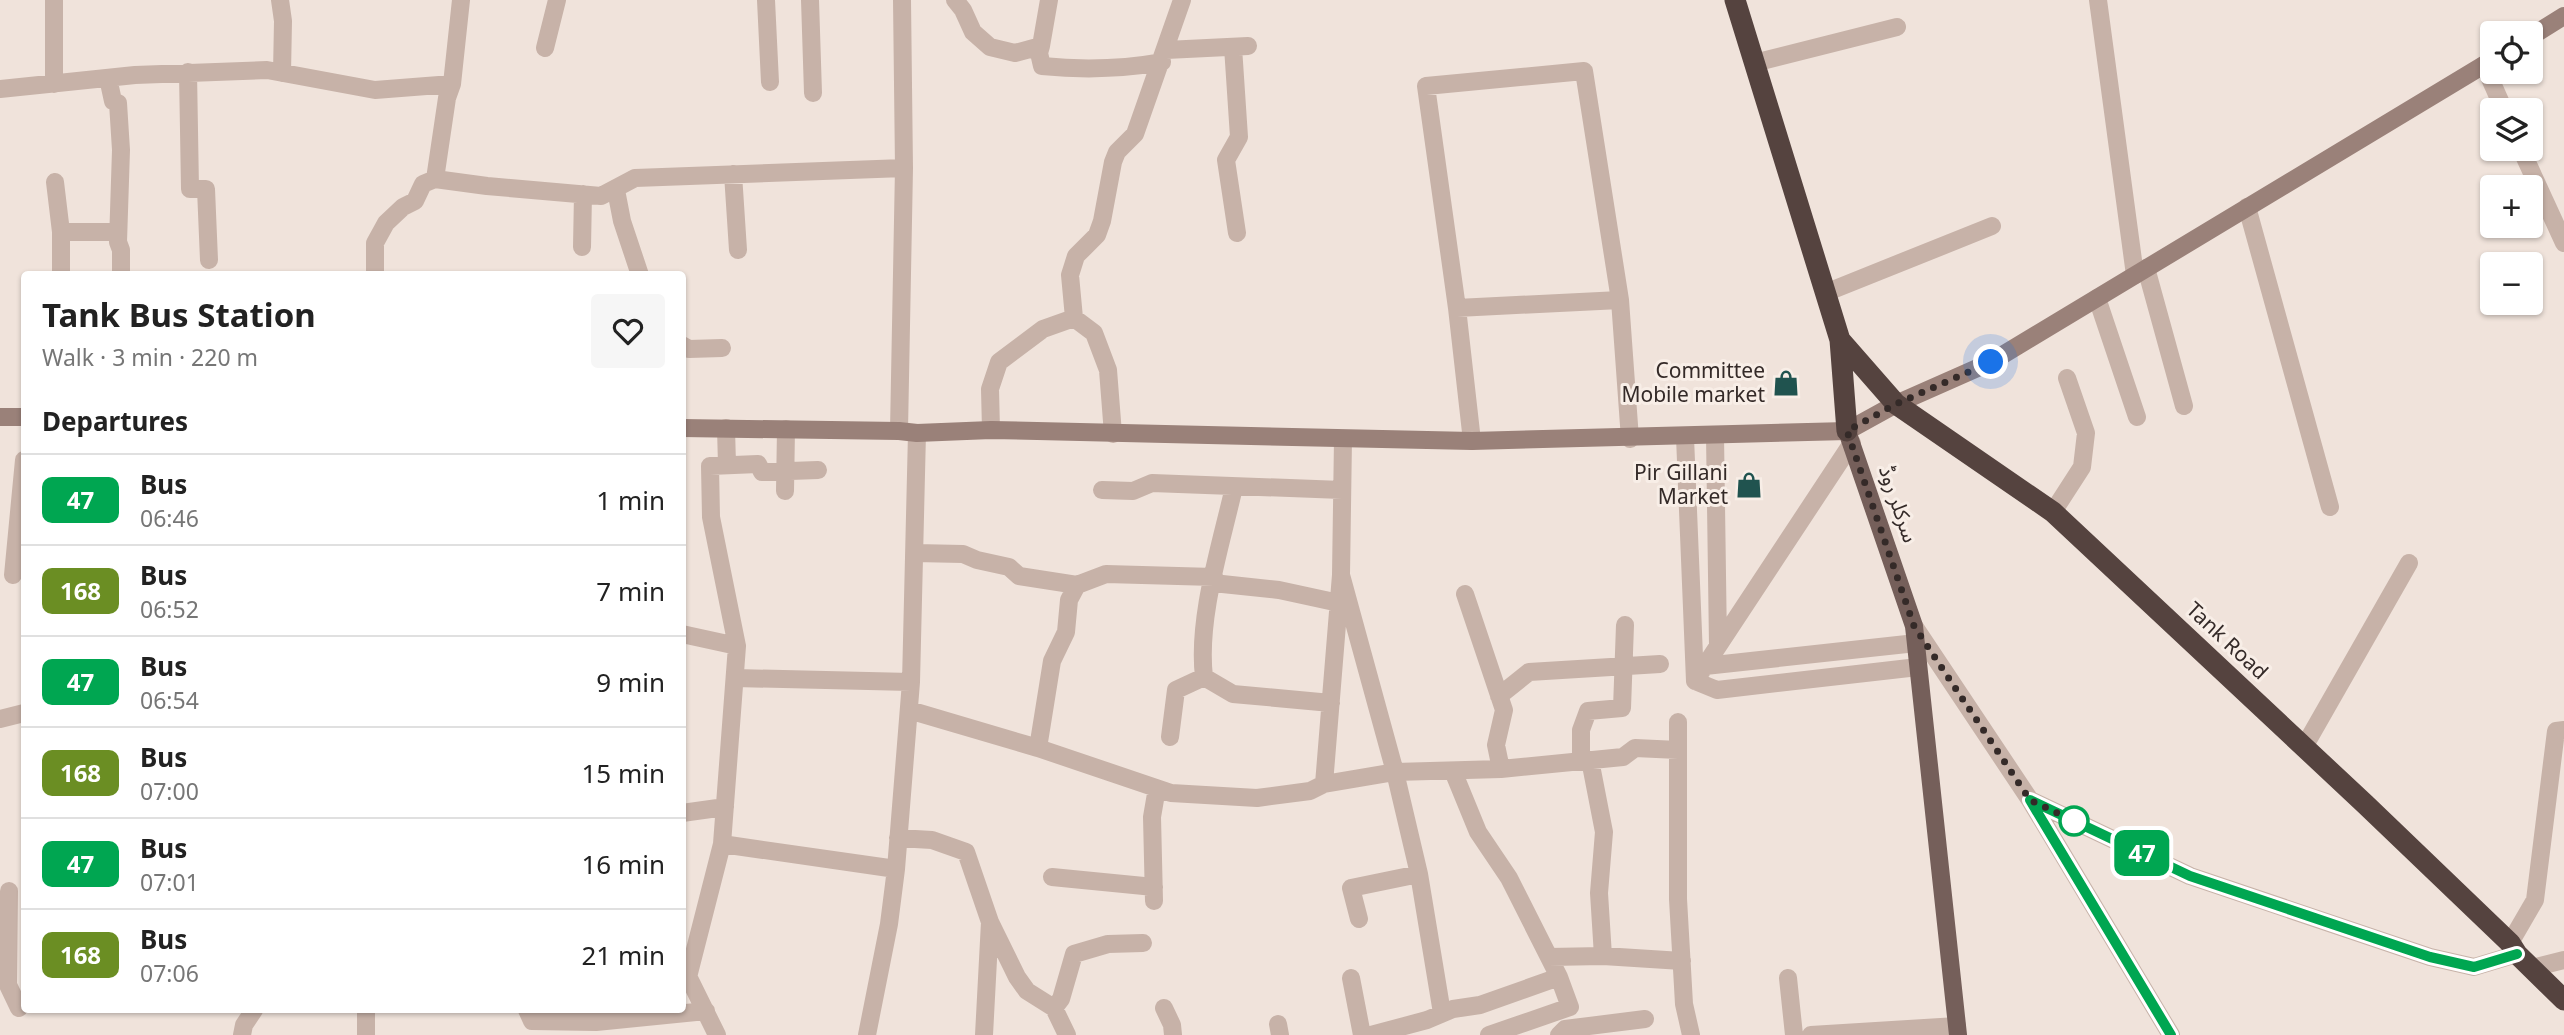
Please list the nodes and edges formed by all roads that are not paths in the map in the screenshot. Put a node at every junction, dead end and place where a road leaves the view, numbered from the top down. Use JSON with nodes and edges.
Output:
{"nodes":[{"id":1,"x":54,"y":0,"type":"edge"},
{"id":2,"x":280,"y":0,"type":"edge"},
{"id":3,"x":461,"y":0,"type":"edge"},
{"id":4,"x":557,"y":0,"type":"edge"},
{"id":5,"x":766,"y":0,"type":"edge"},
{"id":6,"x":810,"y":0,"type":"edge"},
{"id":7,"x":902,"y":0,"type":"edge"},
{"id":8,"x":955,"y":0,"type":"edge"},
{"id":9,"x":1049,"y":0,"type":"edge"},
{"id":10,"x":1182,"y":0,"type":"edge"},
{"id":11,"x":1735,"y":0,"type":"edge"},
{"id":12,"x":2098,"y":0,"type":"edge"},
{"id":13,"x":2564,"y":16,"type":"edge"},
{"id":14,"x":1897,"y":27,"type":"dead end"},
{"id":15,"x":2543,"y":29,"type":"edge"},
{"id":16,"x":1041,"y":46,"type":"junction"},
{"id":17,"x":545,"y":48,"type":"dead end"},
{"id":18,"x":1164,"y":56,"type":"junction"},
{"id":19,"x":1754,"y":63,"type":"junction"},
{"id":20,"x":2480,"y":67,"type":"edge"},
{"id":21,"x":188,"y":72,"type":"junction"},
{"id":22,"x":282,"y":73,"type":"junction"},
{"id":23,"x":107,"y":78,"type":"junction"},
{"id":24,"x":770,"y":82,"type":"dead end"},
{"id":25,"x":54,"y":84,"type":"junction"},
{"id":26,"x":452,"y":84,"type":"junction"},
{"id":27,"x":0,"y":89,"type":"edge"},
{"id":28,"x":813,"y":93,"type":"dead end"},
{"id":29,"x":2526,"y":161,"type":"edge"},
{"id":30,"x":904,"y":168,"type":"junction"},
{"id":31,"x":733,"y":174,"type":"junction"},
{"id":32,"x":435,"y":178,"type":"junction"},
{"id":33,"x":55,"y":182,"type":"dead end"},
{"id":34,"x":615,"y":190,"type":"junction"},
{"id":35,"x":583,"y":194,"type":"junction"},
{"id":36,"x":2248,"y":207,"type":"junction"},
{"id":37,"x":1992,"y":226,"type":"dead end"},
{"id":38,"x":61,"y":232,"type":"junction"},
{"id":39,"x":118,"y":232,"type":"junction"},
{"id":40,"x":1237,"y":233,"type":"dead end"},
{"id":41,"x":2564,"y":243,"type":"edge"},
{"id":42,"x":582,"y":247,"type":"dead end"},
{"id":43,"x":738,"y":250,"type":"dead end"},
{"id":44,"x":209,"y":260,"type":"dead end"},
{"id":45,"x":61,"y":271,"type":"edge"},
{"id":46,"x":121,"y":271,"type":"edge"},
{"id":47,"x":375,"y":271,"type":"edge"},
{"id":48,"x":639,"y":271,"type":"edge"},
{"id":49,"x":2141,"y":272,"type":"junction"},
{"id":50,"x":1825,"y":293,"type":"junction"},
{"id":51,"x":2097,"y":298,"type":"junction"},
{"id":52,"x":1619,"y":300,"type":"junction"},
{"id":53,"x":1457,"y":308,"type":"junction"},
{"id":54,"x":1074,"y":318,"type":"junction"},
{"id":55,"x":1840,"y":340,"type":"junction"},
{"id":56,"x":686,"y":347,"type":"edge"},
{"id":57,"x":722,"y":348,"type":"dead end"},
{"id":58,"x":2067,"y":377,"type":"dead end"},
{"id":59,"x":1896,"y":404,"type":"junction"},
{"id":60,"x":2184,"y":406,"type":"dead end"},
{"id":61,"x":0,"y":417,"type":"edge"},
{"id":62,"x":21,"y":417,"type":"edge"},
{"id":63,"x":2137,"y":417,"type":"dead end"},
{"id":64,"x":686,"y":428,"type":"edge"},
{"id":65,"x":726,"y":429,"type":"junction"},
{"id":66,"x":786,"y":429,"type":"junction"},
{"id":67,"x":990,"y":430,"type":"junction"},
{"id":68,"x":908,"y":432,"type":"junction"},
{"id":69,"x":1113,"y":433,"type":"junction"},
{"id":70,"x":1715,"y":435,"type":"junction"},
{"id":71,"x":1685,"y":437,"type":"junction"},
{"id":72,"x":1849,"y":437,"type":"junction"},
{"id":73,"x":1343,"y":439,"type":"junction"},
{"id":74,"x":1630,"y":439,"type":"junction"},
{"id":75,"x":1472,"y":441,"type":"junction"},
{"id":76,"x":727,"y":466,"type":"junction"},
{"id":77,"x":818,"y":470,"type":"dead end"},
{"id":78,"x":785,"y":471,"type":"junction"},
{"id":79,"x":1234,"y":487,"type":"junction"},
{"id":80,"x":1102,"y":490,"type":"dead end"},
{"id":81,"x":1342,"y":490,"type":"junction"},
{"id":82,"x":785,"y":491,"type":"dead end"},
{"id":83,"x":21,"y":492,"type":"edge"},
{"id":84,"x":2330,"y":507,"type":"dead end"},
{"id":85,"x":2053,"y":512,"type":"junction"},
{"id":86,"x":915,"y":553,"type":"junction"},
{"id":87,"x":2409,"y":563,"type":"dead end"},
{"id":88,"x":1341,"y":575,"type":"junction"},
{"id":89,"x":13,"y":576,"type":"edge"},
{"id":90,"x":1213,"y":580,"type":"junction"},
{"id":91,"x":1077,"y":585,"type":"junction"},
{"id":92,"x":1465,"y":594,"type":"dead end"},
{"id":93,"x":1339,"y":603,"type":"junction"},
{"id":94,"x":1625,"y":625,"type":"dead end"},
{"id":95,"x":686,"y":635,"type":"edge"},
{"id":96,"x":1915,"y":635,"type":"junction"},
{"id":97,"x":737,"y":646,"type":"junction"},
{"id":98,"x":1718,"y":646,"type":"junction"},
{"id":99,"x":1660,"y":664,"type":"dead end"},
{"id":100,"x":1625,"y":666,"type":"junction"},
{"id":101,"x":1918,"y":667,"type":"junction"},
{"id":102,"x":1700,"y":674,"type":"junction"},
{"id":103,"x":1204,"y":677,"type":"junction"},
{"id":104,"x":735,"y":678,"type":"junction"},
{"id":105,"x":911,"y":682,"type":"junction"},
{"id":106,"x":1499,"y":696,"type":"junction"},
{"id":107,"x":1331,"y":703,"type":"junction"},
{"id":108,"x":909,"y":710,"type":"junction"},
{"id":109,"x":21,"y":714,"type":"edge"},
{"id":110,"x":0,"y":719,"type":"edge"},
{"id":111,"x":1678,"y":722,"type":"dead end"},
{"id":112,"x":2564,"y":730,"type":"edge"},
{"id":113,"x":1170,"y":737,"type":"dead end"},
{"id":114,"x":2304,"y":747,"type":"junction"},
{"id":115,"x":1038,"y":748,"type":"junction"},
{"id":116,"x":1678,"y":750,"type":"junction"},
{"id":117,"x":1586,"y":761,"type":"junction"},
{"id":118,"x":1502,"y":769,"type":"junction"},
{"id":119,"x":1453,"y":771,"type":"junction"},
{"id":120,"x":1395,"y":772,"type":"junction"},
{"id":121,"x":1324,"y":784,"type":"junction"},
{"id":122,"x":1157,"y":788,"type":"junction"},
{"id":123,"x":2030,"y":800,"type":"junction"},
{"id":124,"x":725,"y":807,"type":"junction"},
{"id":125,"x":686,"y":812,"type":"edge"},
{"id":126,"x":898,"y":838,"type":"junction"},
{"id":127,"x":722,"y":844,"type":"junction"},
{"id":128,"x":896,"y":869,"type":"junction"},
{"id":129,"x":1419,"y":874,"type":"junction"},
{"id":130,"x":1052,"y":877,"type":"dead end"},
{"id":131,"x":11,"y":891,"type":"edge"},
{"id":132,"x":1359,"y":919,"type":"dead end"},
{"id":133,"x":990,"y":922,"type":"junction"},
{"id":134,"x":1143,"y":943,"type":"dead end"},
{"id":135,"x":2519,"y":955,"type":"junction"},
{"id":136,"x":1603,"y":956,"type":"junction"},
{"id":137,"x":1549,"y":957,"type":"junction"},
{"id":138,"x":2564,"y":960,"type":"edge"},
{"id":139,"x":1682,"y":961,"type":"junction"},
{"id":140,"x":686,"y":969,"type":"edge"},
{"id":141,"x":1559,"y":977,"type":"junction"},
{"id":142,"x":1351,"y":978,"type":"dead end"},
{"id":143,"x":1788,"y":978,"type":"dead end"},
{"id":144,"x":2564,"y":1000,"type":"edge"},
{"id":145,"x":1480,"y":1005,"type":"junction"},
{"id":146,"x":21,"y":1006,"type":"edge"},
{"id":147,"x":21,"y":1008,"type":"edge"},
{"id":148,"x":1054,"y":1008,"type":"junction"},
{"id":149,"x":1164,"y":1008,"type":"dead end"},
{"id":150,"x":0,"y":1009,"type":"edge"},
{"id":151,"x":706,"y":1011,"type":"junction"},
{"id":152,"x":250,"y":1013,"type":"edge"},
{"id":153,"x":366,"y":1013,"type":"edge"},
{"id":154,"x":528,"y":1013,"type":"edge"},
{"id":155,"x":1645,"y":1018,"type":"dead end"},
{"id":156,"x":596,"y":1022,"type":"edge"},
{"id":157,"x":1432,"y":1022,"type":"edge"},
{"id":158,"x":1958,"y":1030,"type":"edge"},
{"id":159,"x":242,"y":1035,"type":"edge"},
{"id":160,"x":366,"y":1035,"type":"edge"},
{"id":161,"x":717,"y":1035,"type":"edge"},
{"id":162,"x":867,"y":1035,"type":"edge"},
{"id":163,"x":984,"y":1035,"type":"edge"},
{"id":164,"x":1067,"y":1035,"type":"edge"},
{"id":165,"x":1173,"y":1035,"type":"edge"},
{"id":166,"x":1362,"y":1035,"type":"edge"},
{"id":167,"x":1371,"y":1035,"type":"edge"},
{"id":168,"x":1489,"y":1035,"type":"edge"},
{"id":169,"x":1559,"y":1035,"type":"edge"},
{"id":170,"x":1691,"y":1035,"type":"edge"},
{"id":171,"x":1794,"y":1035,"type":"edge"},
{"id":172,"x":1811,"y":1035,"type":"edge"},
{"id":173,"x":2171,"y":1035,"type":"edge"}],
"edges":[{"from":1,"to":25,"type":"street"},
{"from":2,"to":22,"type":"street"},
{"from":3,"to":26,"type":"street"},
{"from":4,"to":17,"type":"street"},
{"from":5,"to":24,"type":"street"},
{"from":6,"to":28,"type":"street"},
{"from":7,"to":30,"type":"street"},
{"from":8,"to":16,"type":"street"},
{"from":9,"to":16,"type":"street"},
{"from":10,"to":18,"type":"street"},
{"from":11,"to":19,"type":"highway","name":"سرکلر روڈ"},
{"from":12,"to":49,"type":"street"},
{"from":13,"to":15,"type":"main road"},
{"from":14,"to":19,"type":"street"},
{"from":16,"to":18,"type":"street"},
{"from":18,"to":40,"type":"street"},
{"from":18,"to":54,"type":"street"},
{"from":19,"to":50,"type":"highway","name":"سرکلر روڈ"},
{"from":20,"to":36,"type":"main road"},
{"from":21,"to":22,"type":"street"},
{"from":21,"to":23,"type":"street"},
{"from":21,"to":44,"type":"street"},
{"from":22,"to":26,"type":"street"},
{"from":23,"to":25,"type":"street"},
{"from":23,"to":39,"type":"street"},
{"from":25,"to":27,"type":"street"},
{"from":26,"to":32,"type":"street"},
{"from":29,"to":41,"type":"street"},
{"from":30,"to":31,"type":"street"},
{"from":30,"to":68,"type":"street"},
{"from":31,"to":34,"type":"street"},
{"from":31,"to":43,"type":"street"},
{"from":32,"to":35,"type":"street"},
{"from":32,"to":47,"type":"street"},
{"from":33,"to":38,"type":"street"},
{"from":34,"to":35,"type":"street"},
{"from":34,"to":48,"type":"street"},
{"from":35,"to":42,"type":"street"},
{"from":36,"to":49,"type":"main road"},
{"from":36,"to":84,"type":"street"},
{"from":37,"to":50,"type":"street"},
{"from":38,"to":39,"type":"street"},
{"from":38,"to":45,"type":"street"},
{"from":39,"to":46,"type":"street"},
{"from":49,"to":51,"type":"main road"},
{"from":49,"to":60,"type":"street"},
{"from":50,"to":55,"type":"highway","name":"سرکلر روڈ"},
{"from":51,"to":59,"type":"main road"},
{"from":51,"to":63,"type":"street"},
{"from":52,"to":53,"type":"street"},
{"from":52,"to":53,"type":"street"},
{"from":52,"to":74,"type":"street"},
{"from":53,"to":75,"type":"street"},
{"from":54,"to":67,"type":"street"},
{"from":54,"to":69,"type":"street"},
{"from":55,"to":59,"type":"highway","name":"Tank Road"},
{"from":55,"to":72,"type":"highway","name":"سرکلر روڈ"},
{"from":56,"to":57,"type":"street"},
{"from":58,"to":85,"type":"street"},
{"from":59,"to":72,"type":"main road"},
{"from":59,"to":85,"type":"highway","name":"Tank Road"},
{"from":61,"to":62,"type":"main road"},
{"from":64,"to":65,"type":"main road"},
{"from":65,"to":66,"type":"main road"},
{"from":65,"to":76,"type":"street"},
{"from":66,"to":68,"type":"main road"},
{"from":66,"to":78,"type":"street"},
{"from":67,"to":68,"type":"main road"},
{"from":67,"to":69,"type":"main road"},
{"from":68,"to":86,"type":"street"},
{"from":69,"to":73,"type":"main road"},
{"from":70,"to":71,"type":"main road"},
{"from":70,"to":72,"type":"main road"},
{"from":70,"to":98,"type":"street"},
{"from":71,"to":74,"type":"main road"},
{"from":71,"to":102,"type":"street"},
{"from":72,"to":96,"type":"main road","name":"سرکلر روڈ"},
{"from":72,"to":98,"type":"street"},
{"from":73,"to":75,"type":"main road"},
{"from":73,"to":81,"type":"street"},
{"from":74,"to":75,"type":"main road"},
{"from":76,"to":78,"type":"street"},
{"from":76,"to":97,"type":"street"},
{"from":77,"to":78,"type":"street"},
{"from":78,"to":82,"type":"street"},
{"from":79,"to":80,"type":"street"},
{"from":79,"to":81,"type":"street"},
{"from":79,"to":90,"type":"street"},
{"from":81,"to":88,"type":"street"},
{"from":83,"to":89,"type":"street"},
{"from":85,"to":114,"type":"highway","name":"Tank Road"},
{"from":86,"to":91,"type":"street"},
{"from":86,"to":105,"type":"street"},
{"from":87,"to":114,"type":"street"},
{"from":88,"to":93,"type":"street"},
{"from":88,"to":120,"type":"street"},
{"from":90,"to":91,"type":"street"},
{"from":90,"to":93,"type":"street"},
{"from":90,"to":103,"type":"street"},
{"from":91,"to":115,"type":"street"},
{"from":92,"to":106,"type":"street"},
{"from":93,"to":107,"type":"street"},
{"from":94,"to":100,"type":"street"},
{"from":95,"to":97,"type":"street"},
{"from":96,"to":101,"type":"main road","name":"سرکلر روڈ"},
{"from":96,"to":102,"type":"street"},
{"from":96,"to":123,"type":"street"},
{"from":97,"to":104,"type":"street"},
{"from":98,"to":102,"type":"street"},
{"from":99,"to":100,"type":"street"},
{"from":100,"to":106,"type":"street"},
{"from":100,"to":117,"type":"street"},
{"from":101,"to":102,"type":"street"},
{"from":101,"to":158,"type":"main road","name":"سرکلر روڈ"},
{"from":103,"to":107,"type":"street"},
{"from":103,"to":113,"type":"street"},
{"from":104,"to":105,"type":"street"},
{"from":104,"to":124,"type":"street"},
{"from":105,"to":108,"type":"street"},
{"from":106,"to":118,"type":"street"},
{"from":107,"to":121,"type":"street"},
{"from":108,"to":115,"type":"street"},
{"from":108,"to":126,"type":"street"},
{"from":109,"to":110,"type":"street"},
{"from":111,"to":116,"type":"street"},
{"from":112,"to":135,"type":"street"},
{"from":114,"to":135,"type":"highway","name":"Tank Road"},
{"from":115,"to":122,"type":"street"},
{"from":116,"to":117,"type":"street"},
{"from":116,"to":139,"type":"street"},
{"from":117,"to":118,"type":"street"},
{"from":117,"to":136,"type":"street"},
{"from":118,"to":119,"type":"street"},
{"from":119,"to":120,"type":"street"},
{"from":119,"to":137,"type":"street"},
{"from":120,"to":121,"type":"street"},
{"from":120,"to":129,"type":"street"},
{"from":121,"to":122,"type":"street"},
{"from":122,"to":130,"type":"street"},
{"from":123,"to":135,"type":"street"},
{"from":123,"to":173,"type":"street"},
{"from":124,"to":125,"type":"street"},
{"from":124,"to":127,"type":"street"},
{"from":126,"to":128,"type":"street"},
{"from":126,"to":133,"type":"street"},
{"from":127,"to":128,"type":"street"},
{"from":127,"to":140,"type":"street"},
{"from":128,"to":162,"type":"street"},
{"from":129,"to":132,"type":"street"},
{"from":129,"to":157,"type":"street"},
{"from":131,"to":146,"type":"street"},
{"from":133,"to":148,"type":"street"},
{"from":133,"to":163,"type":"street"},
{"from":134,"to":148,"type":"street"},
{"from":135,"to":138,"type":"street"},
{"from":135,"to":144,"type":"highway","name":"Tank Road"},
{"from":136,"to":137,"type":"street"},
{"from":136,"to":139,"type":"street"},
{"from":137,"to":141,"type":"street"},
{"from":139,"to":170,"type":"street"},
{"from":140,"to":151,"type":"street"},
{"from":141,"to":145,"type":"street"},
{"from":141,"to":168,"type":"street"},
{"from":142,"to":166,"type":"street"},
{"from":143,"to":171,"type":"street"},
{"from":145,"to":157,"type":"street"},
{"from":145,"to":168,"type":"street"},
{"from":147,"to":150,"type":"street"},
{"from":148,"to":164,"type":"street"},
{"from":149,"to":165,"type":"street"},
{"from":151,"to":156,"type":"street"},
{"from":151,"to":161,"type":"street"},
{"from":152,"to":159,"type":"street"},
{"from":153,"to":160,"type":"street"},
{"from":154,"to":156,"type":"street"},
{"from":155,"to":169,"type":"street"},
{"from":157,"to":167,"type":"street"},
{"from":158,"to":172,"type":"street"}]}
